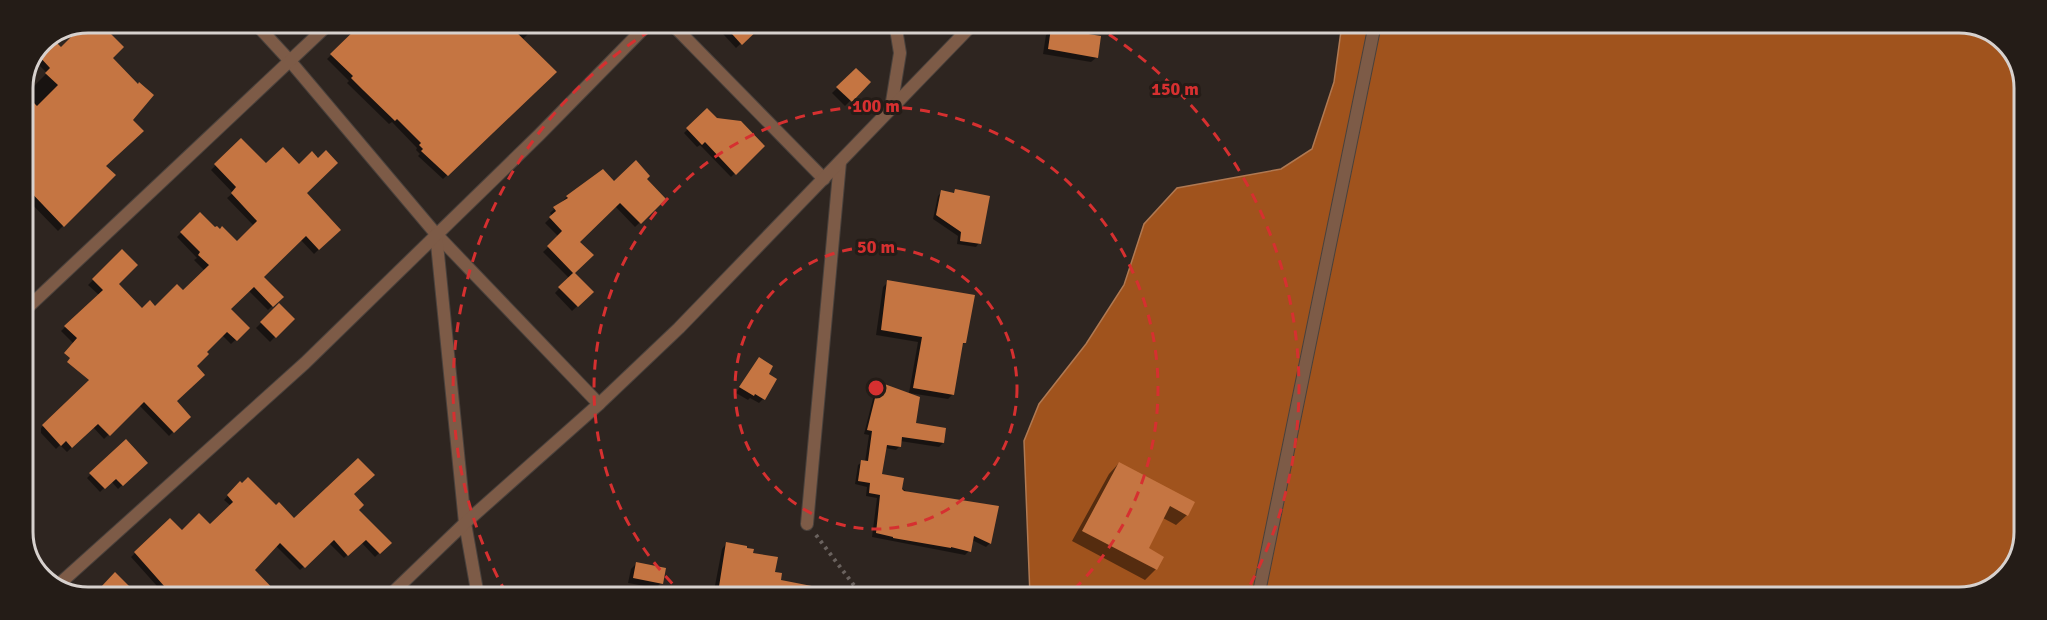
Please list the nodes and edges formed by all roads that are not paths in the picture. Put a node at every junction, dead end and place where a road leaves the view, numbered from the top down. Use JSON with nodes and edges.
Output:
{"nodes":[{"id":1,"x":264,"y":33,"type":"edge"},
{"id":2,"x":319,"y":33,"type":"edge"},
{"id":3,"x":639,"y":33,"type":"edge"},
{"id":4,"x":681,"y":33,"type":"edge"},
{"id":5,"x":897,"y":33,"type":"edge"},
{"id":6,"x":964,"y":33,"type":"edge"},
{"id":7,"x":1373,"y":33,"type":"edge"},
{"id":8,"x":290,"y":61,"type":"junction"},
{"id":9,"x":891,"y":108,"type":"junction"},
{"id":10,"x":840,"y":162,"type":"junction"},
{"id":11,"x":824,"y":179,"type":"junction"},
{"id":12,"x":436,"y":234,"type":"junction"},
{"id":13,"x":34,"y":302,"type":"edge"},
{"id":14,"x":599,"y":404,"type":"junction"},
{"id":15,"x":465,"y":523,"type":"junction"},
{"id":16,"x":807,"y":524,"type":"road end"},
{"id":17,"x":63,"y":581,"type":"edge"},
{"id":18,"x":398,"y":587,"type":"edge"},
{"id":19,"x":476,"y":587,"type":"edge"},
{"id":20,"x":1260,"y":587,"type":"edge"}],
"edges":[{"from":1,"to":8,"type":"street"},
{"from":2,"to":8,"type":"street"},
{"from":3,"to":12,"type":"street"},
{"from":4,"to":11,"type":"street"},
{"from":5,"to":9,"type":"street"},
{"from":6,"to":9,"type":"street"},
{"from":7,"to":20,"type":"street"},
{"from":8,"to":12,"type":"street"},
{"from":8,"to":13,"type":"street"},
{"from":9,"to":10,"type":"street"},
{"from":10,"to":11,"type":"street"},
{"from":10,"to":16,"type":"street"},
{"from":11,"to":14,"type":"street"},
{"from":12,"to":14,"type":"street"},
{"from":12,"to":15,"type":"street"},
{"from":12,"to":17,"type":"street"},
{"from":14,"to":15,"type":"street"},
{"from":15,"to":18,"type":"street"},
{"from":15,"to":19,"type":"street"}]}
